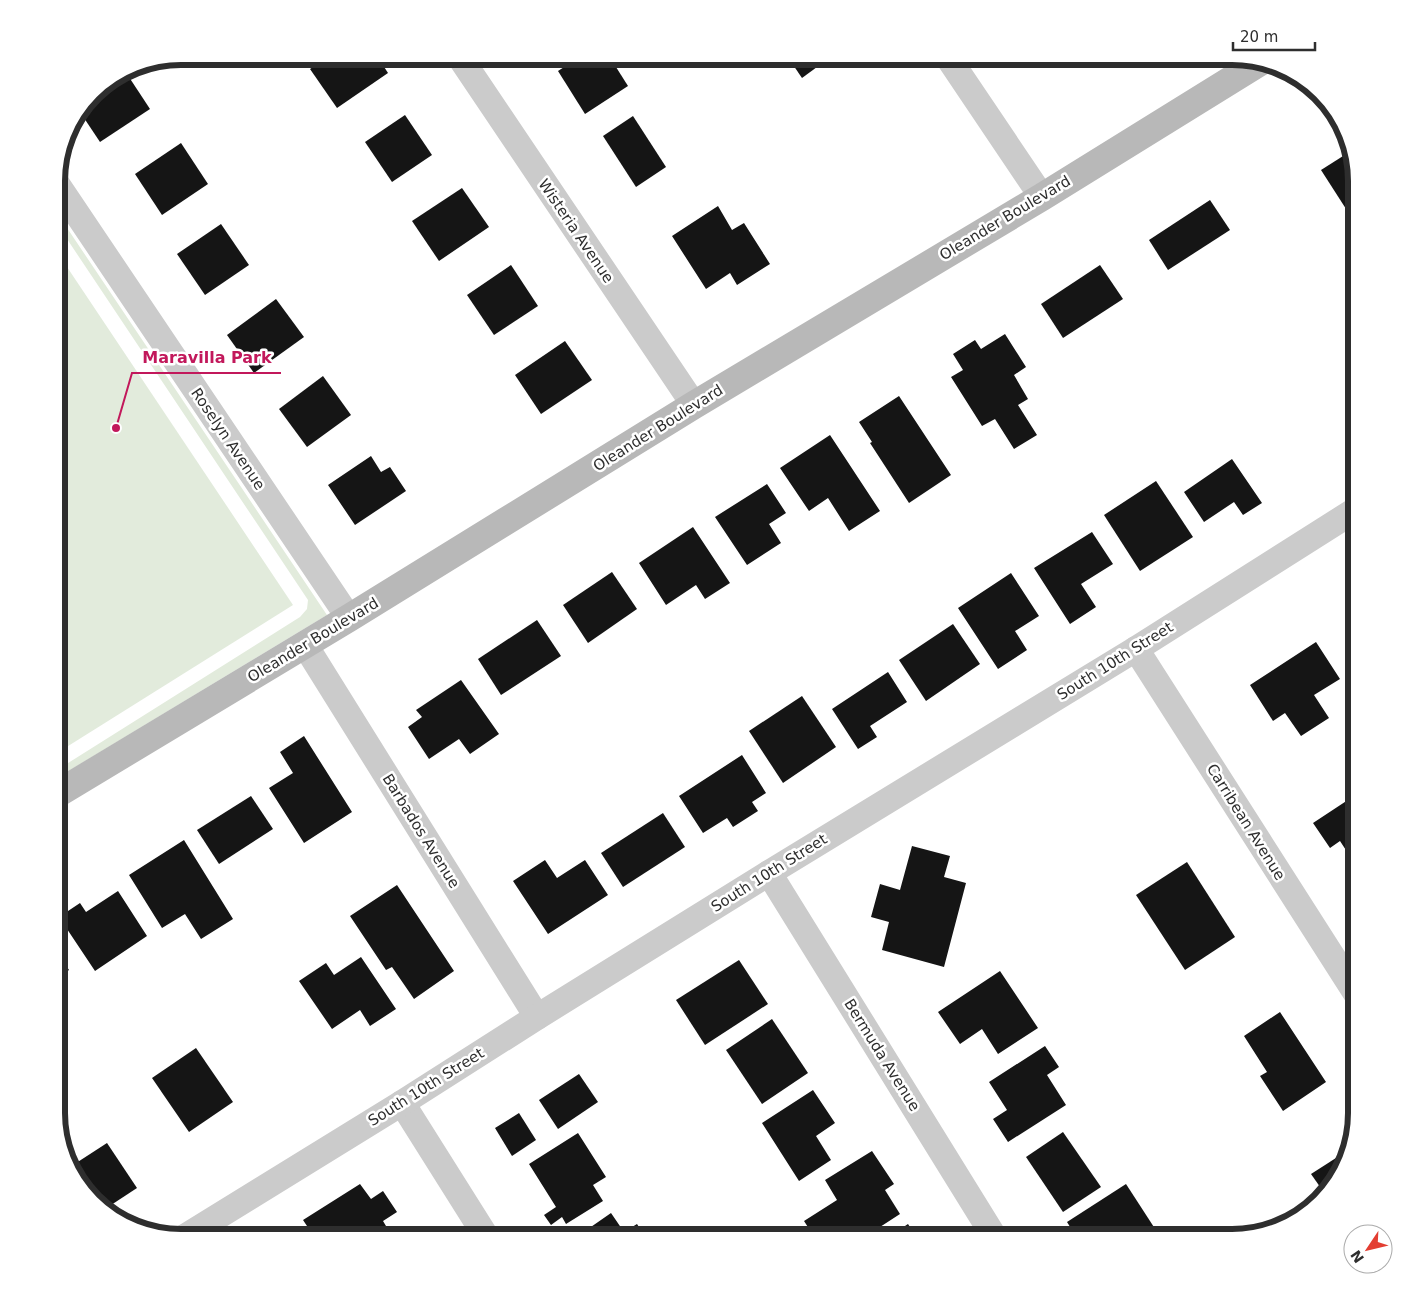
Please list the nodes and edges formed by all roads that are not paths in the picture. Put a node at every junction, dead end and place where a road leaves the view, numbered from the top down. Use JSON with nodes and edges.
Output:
{"nodes":[{"id":1,"x":465,"y":65,"type":"edge"},
{"id":2,"x":953,"y":65,"type":"edge"},
{"id":3,"x":1252,"y":67,"type":"edge"},
{"id":4,"x":65,"y":197,"type":"edge"},
{"id":5,"x":1042,"y":197,"type":"junction"},
{"id":6,"x":694,"y":405,"type":"junction"},
{"id":7,"x":1348,"y":515,"type":"edge"},
{"id":8,"x":349,"y":618,"type":"junction"},
{"id":9,"x":306,"y":644,"type":"junction"},
{"id":10,"x":1136,"y":648,"type":"junction"},
{"id":11,"x":65,"y":789,"type":"edge"},
{"id":12,"x":769,"y":873,"type":"junction"},
{"id":13,"x":1348,"y":981,"type":"edge"},
{"id":14,"x":537,"y":1016,"type":"junction"},
{"id":15,"x":402,"y":1103,"type":"junction"},
{"id":16,"x":198,"y":1229,"type":"edge"},
{"id":17,"x":481,"y":1229,"type":"edge"},
{"id":18,"x":988,"y":1229,"type":"edge"}],
"edges":[{"from":1,"to":6,"type":"street","name":"Wisteria Avenue"},
{"from":2,"to":5,"type":"street"},
{"from":3,"to":5,"type":"main road","name":"Oleander Boulevard"},
{"from":4,"to":8,"type":"street","name":"Roselyn Avenue"},
{"from":5,"to":6,"type":"main road","name":"Oleander Boulevard"},
{"from":6,"to":8,"type":"main road","name":"Oleander Boulevard"},
{"from":7,"to":10,"type":"street","name":"South 10th Street"},
{"from":8,"to":9,"type":"main road","name":"Oleander Boulevard"},
{"from":9,"to":11,"type":"main road","name":"Oleander Boulevard"},
{"from":9,"to":14,"type":"street","name":"Barbados Avenue"},
{"from":10,"to":12,"type":"street","name":"South 10th Street"},
{"from":10,"to":13,"type":"street","name":"Carribean Avenue"},
{"from":12,"to":14,"type":"street","name":"South 10th Street"},
{"from":12,"to":18,"type":"street","name":"Bermuda Avenue"},
{"from":14,"to":15,"type":"street","name":"South 10th Street"},
{"from":15,"to":16,"type":"street","name":"South 10th Street"},
{"from":15,"to":17,"type":"street"}]}
